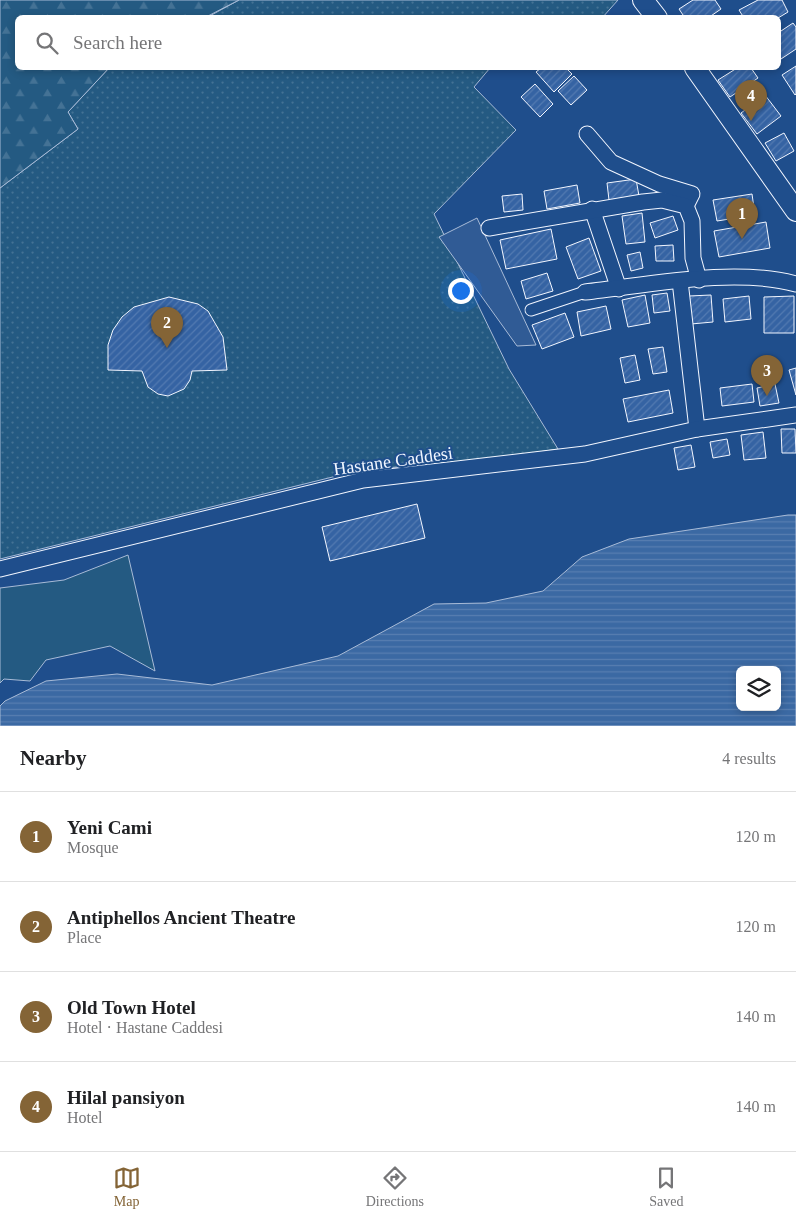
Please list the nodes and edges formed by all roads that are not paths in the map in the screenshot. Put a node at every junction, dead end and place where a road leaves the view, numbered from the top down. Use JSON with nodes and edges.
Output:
{"nodes":[{"id":1,"x":643,"y":0,"type":"edge"},
{"id":2,"x":655,"y":15,"type":"edge"},
{"id":3,"x":696,"y":70,"type":"edge"},
{"id":4,"x":587,"y":134,"type":"dead end"},
{"id":5,"x":686,"y":206,"type":"junction"},
{"id":6,"x":592,"y":209,"type":"junction"},
{"id":7,"x":796,"y":211,"type":"edge"},
{"id":8,"x":490,"y":228,"type":"dead end"},
{"id":9,"x":699,"y":280,"type":"junction"},
{"id":10,"x":680,"y":282,"type":"junction"},
{"id":11,"x":796,"y":284,"type":"edge"},
{"id":12,"x":619,"y":288,"type":"junction"},
{"id":13,"x":585,"y":292,"type":"joint"},
{"id":14,"x":531,"y":310,"type":"dead end"},
{"id":15,"x":796,"y":415,"type":"edge"},
{"id":16,"x":697,"y":429,"type":"junction"},
{"id":17,"x":0,"y":569,"type":"edge"}],
"edges":[{"from":1,"to":2,"type":"main road"},
{"from":3,"to":7,"type":"main road"},
{"from":4,"to":5,"type":"street"},
{"from":5,"to":6,"type":"street"},
{"from":5,"to":9,"type":"street"},
{"from":6,"to":8,"type":"street"},
{"from":6,"to":12,"type":"street"},
{"from":9,"to":10,"type":"street"},
{"from":9,"to":11,"type":"street"},
{"from":10,"to":12,"type":"street"},
{"from":10,"to":16,"type":"street"},
{"from":12,"to":13,"type":"street"},
{"from":13,"to":14,"type":"street"},
{"from":15,"to":16,"type":"street","name":"Hastane Caddesi"},
{"from":16,"to":17,"type":"street","name":"Hastane Caddesi"}]}
